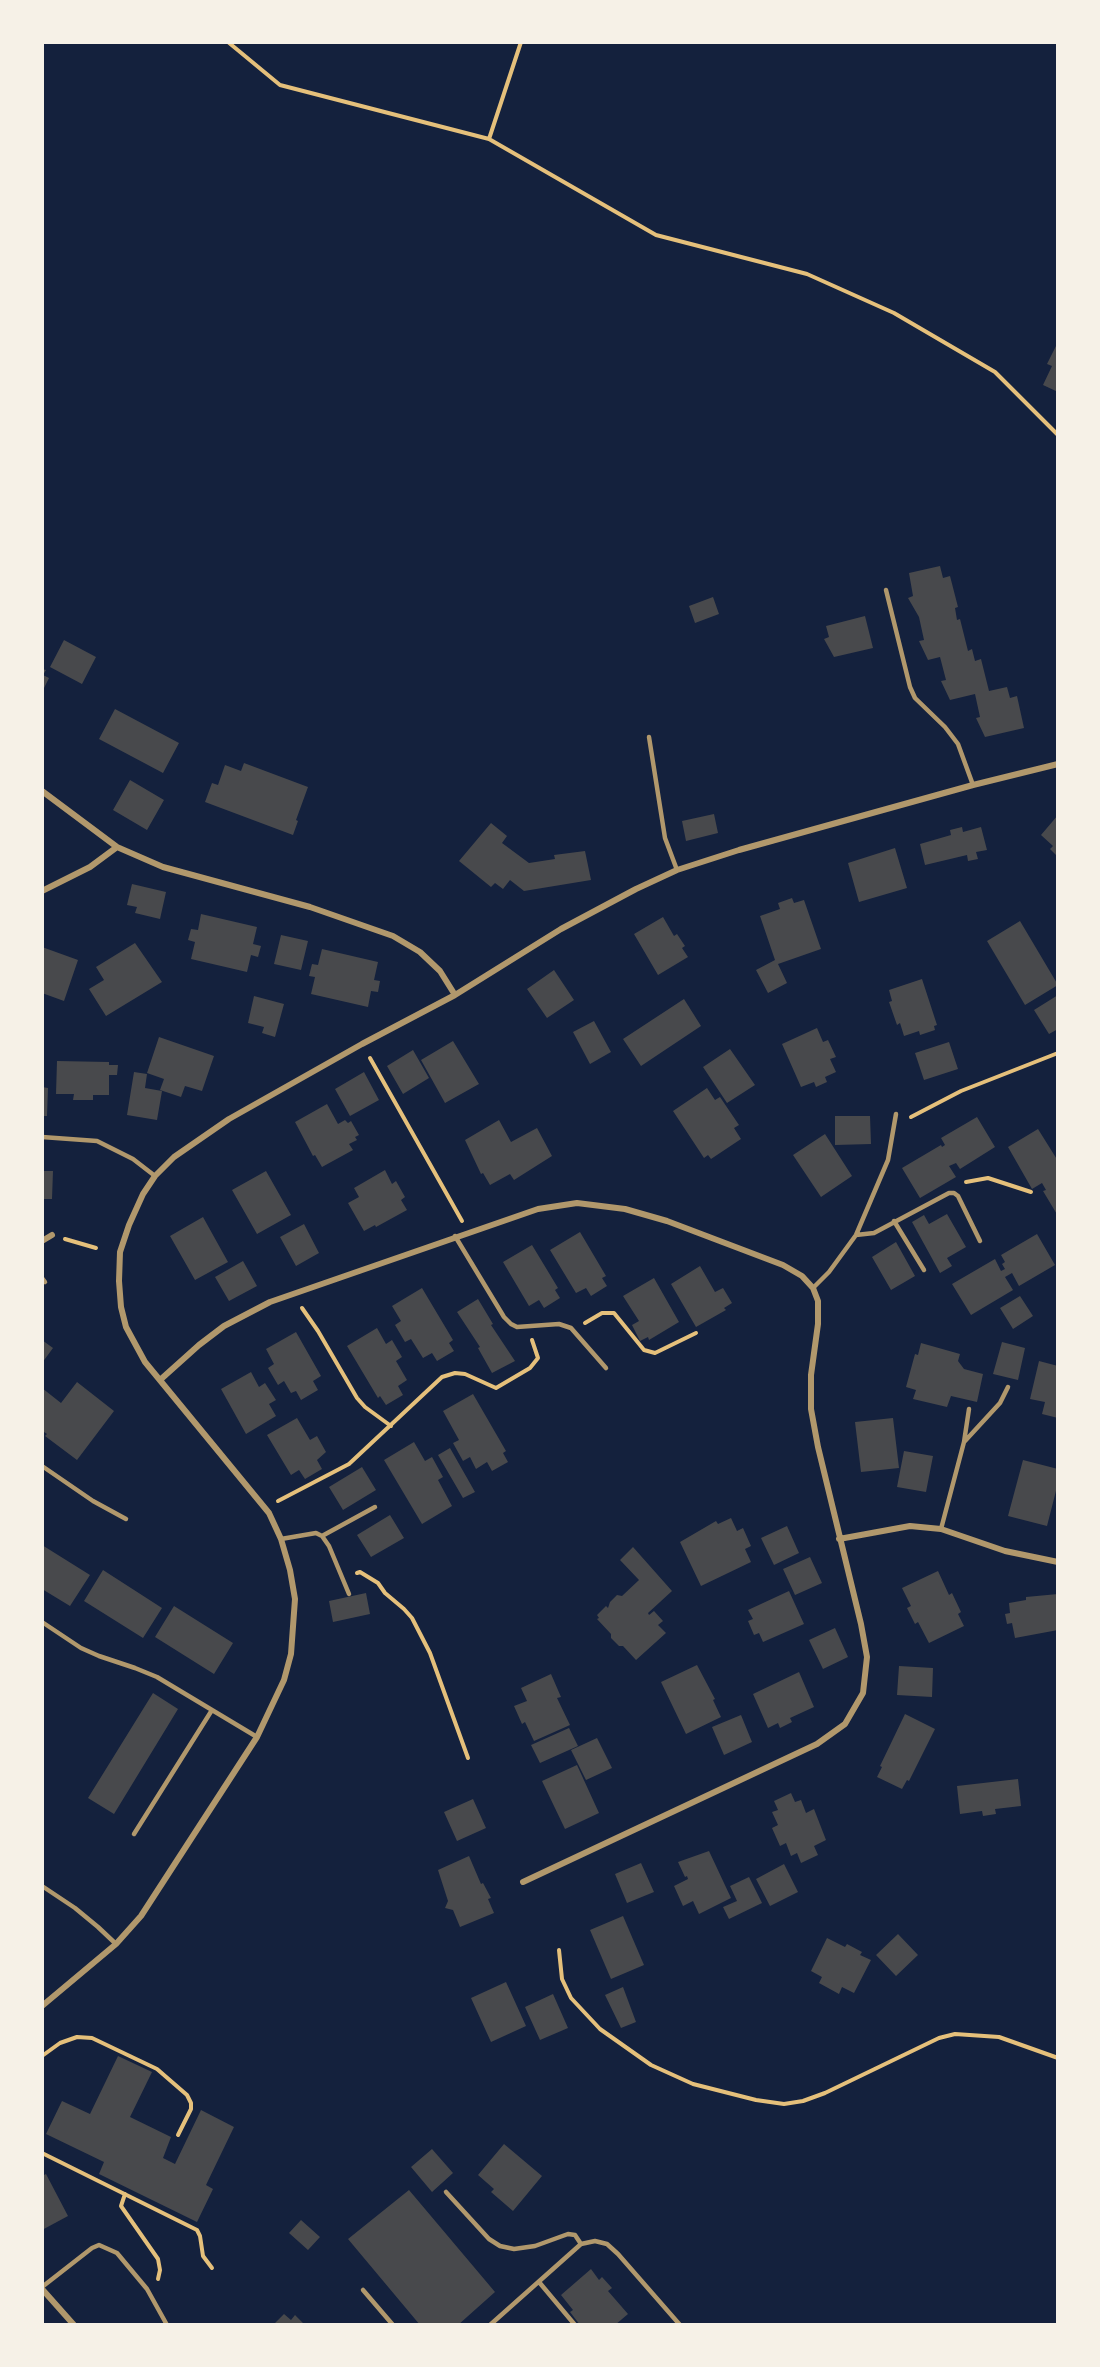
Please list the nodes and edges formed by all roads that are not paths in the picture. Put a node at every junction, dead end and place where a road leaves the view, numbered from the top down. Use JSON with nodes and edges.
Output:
{"nodes":[{"id":1,"x":886,"y":590,"type":"dead end"},
{"id":2,"x":649,"y":737,"type":"dead end"},
{"id":3,"x":1058,"y":765,"type":"edge"},
{"id":4,"x":973,"y":785,"type":"junction"},
{"id":5,"x":42,"y":791,"type":"edge"},
{"id":6,"x":117,"y":847,"type":"junction"},
{"id":7,"x":677,"y":870,"type":"junction"},
{"id":8,"x":42,"y":891,"type":"edge"},
{"id":9,"x":455,"y":995,"type":"junction"},
{"id":10,"x":896,"y":1114,"type":"dead end"},
{"id":11,"x":42,"y":1137,"type":"edge"},
{"id":12,"x":155,"y":1176,"type":"junction"},
{"id":13,"x":894,"y":1221,"type":"junction"},
{"id":14,"x":52,"y":1235,"type":"road end"},
{"id":15,"x":856,"y":1235,"type":"junction"},
{"id":16,"x":454,"y":1236,"type":"junction"},
{"id":17,"x":980,"y":1240,"type":"dead end"},
{"id":18,"x":42,"y":1241,"type":"edge"},
{"id":19,"x":924,"y":1270,"type":"dead end"},
{"id":20,"x":813,"y":1288,"type":"junction"},
{"id":21,"x":606,"y":1368,"type":"dead end"},
{"id":22,"x":160,"y":1380,"type":"junction"},
{"id":23,"x":1008,"y":1387,"type":"dead end"},
{"id":24,"x":969,"y":1409,"type":"dead end"},
{"id":25,"x":964,"y":1442,"type":"junction"},
{"id":26,"x":42,"y":1466,"type":"edge"},
{"id":27,"x":375,"y":1507,"type":"dead end"},
{"id":28,"x":126,"y":1518,"type":"dead end"},
{"id":29,"x":941,"y":1529,"type":"junction"},
{"id":30,"x":322,"y":1536,"type":"junction"},
{"id":31,"x":281,"y":1539,"type":"junction"},
{"id":32,"x":839,"y":1539,"type":"junction"},
{"id":33,"x":1058,"y":1562,"type":"edge"},
{"id":34,"x":349,"y":1594,"type":"dead end"},
{"id":35,"x":42,"y":1622,"type":"edge"},
{"id":36,"x":212,"y":1710,"type":"junction"},
{"id":37,"x":257,"y":1737,"type":"junction"},
{"id":38,"x":134,"y":1834,"type":"dead end"},
{"id":39,"x":523,"y":1882,"type":"dead end"},
{"id":40,"x":42,"y":1886,"type":"edge"},
{"id":41,"x":116,"y":1944,"type":"junction"},
{"id":42,"x":42,"y":2006,"type":"edge"},
{"id":43,"x":446,"y":2192,"type":"dead end"},
{"id":44,"x":581,"y":2244,"type":"junction"},
{"id":45,"x":539,"y":2282,"type":"junction"},
{"id":46,"x":42,"y":2288,"type":"edge"},
{"id":47,"x":363,"y":2290,"type":"dead end"},
{"id":48,"x":74,"y":2325,"type":"edge"},
{"id":49,"x":167,"y":2325,"type":"edge"},
{"id":50,"x":393,"y":2325,"type":"edge"},
{"id":51,"x":490,"y":2325,"type":"edge"},
{"id":52,"x":575,"y":2325,"type":"edge"},
{"id":53,"x":680,"y":2325,"type":"edge"}],
"edges":[{"from":1,"to":4,"type":"lane"},
{"from":2,"to":7,"type":"lane"},
{"from":3,"to":4,"type":"street"},
{"from":4,"to":7,"type":"street"},
{"from":5,"to":6,"type":"street"},
{"from":6,"to":8,"type":"street"},
{"from":6,"to":9,"type":"street"},
{"from":7,"to":9,"type":"street"},
{"from":9,"to":12,"type":"street"},
{"from":10,"to":15,"type":"lane"},
{"from":11,"to":12,"type":"lane"},
{"from":12,"to":22,"type":"street"},
{"from":13,"to":15,"type":"lane"},
{"from":13,"to":17,"type":"lane"},
{"from":13,"to":19,"type":"lane"},
{"from":14,"to":18,"type":"street"},
{"from":15,"to":20,"type":"lane"},
{"from":16,"to":20,"type":"street"},
{"from":16,"to":21,"type":"lane"},
{"from":16,"to":22,"type":"street"},
{"from":20,"to":32,"type":"street"},
{"from":22,"to":31,"type":"street"},
{"from":23,"to":25,"type":"lane"},
{"from":24,"to":25,"type":"lane"},
{"from":25,"to":29,"type":"lane"},
{"from":26,"to":28,"type":"lane"},
{"from":27,"to":30,"type":"lane"},
{"from":29,"to":32,"type":"street"},
{"from":29,"to":33,"type":"street"},
{"from":30,"to":31,"type":"lane"},
{"from":30,"to":34,"type":"lane"},
{"from":31,"to":37,"type":"street"},
{"from":32,"to":39,"type":"street"},
{"from":35,"to":36,"type":"lane"},
{"from":36,"to":37,"type":"lane"},
{"from":36,"to":38,"type":"lane"},
{"from":37,"to":41,"type":"street"},
{"from":40,"to":41,"type":"lane"},
{"from":41,"to":42,"type":"street"},
{"from":43,"to":44,"type":"lane"},
{"from":44,"to":45,"type":"lane"},
{"from":44,"to":53,"type":"lane"},
{"from":45,"to":51,"type":"lane"},
{"from":45,"to":52,"type":"lane"},
{"from":46,"to":48,"type":"street"},
{"from":46,"to":49,"type":"lane"},
{"from":47,"to":50,"type":"lane"}]}
